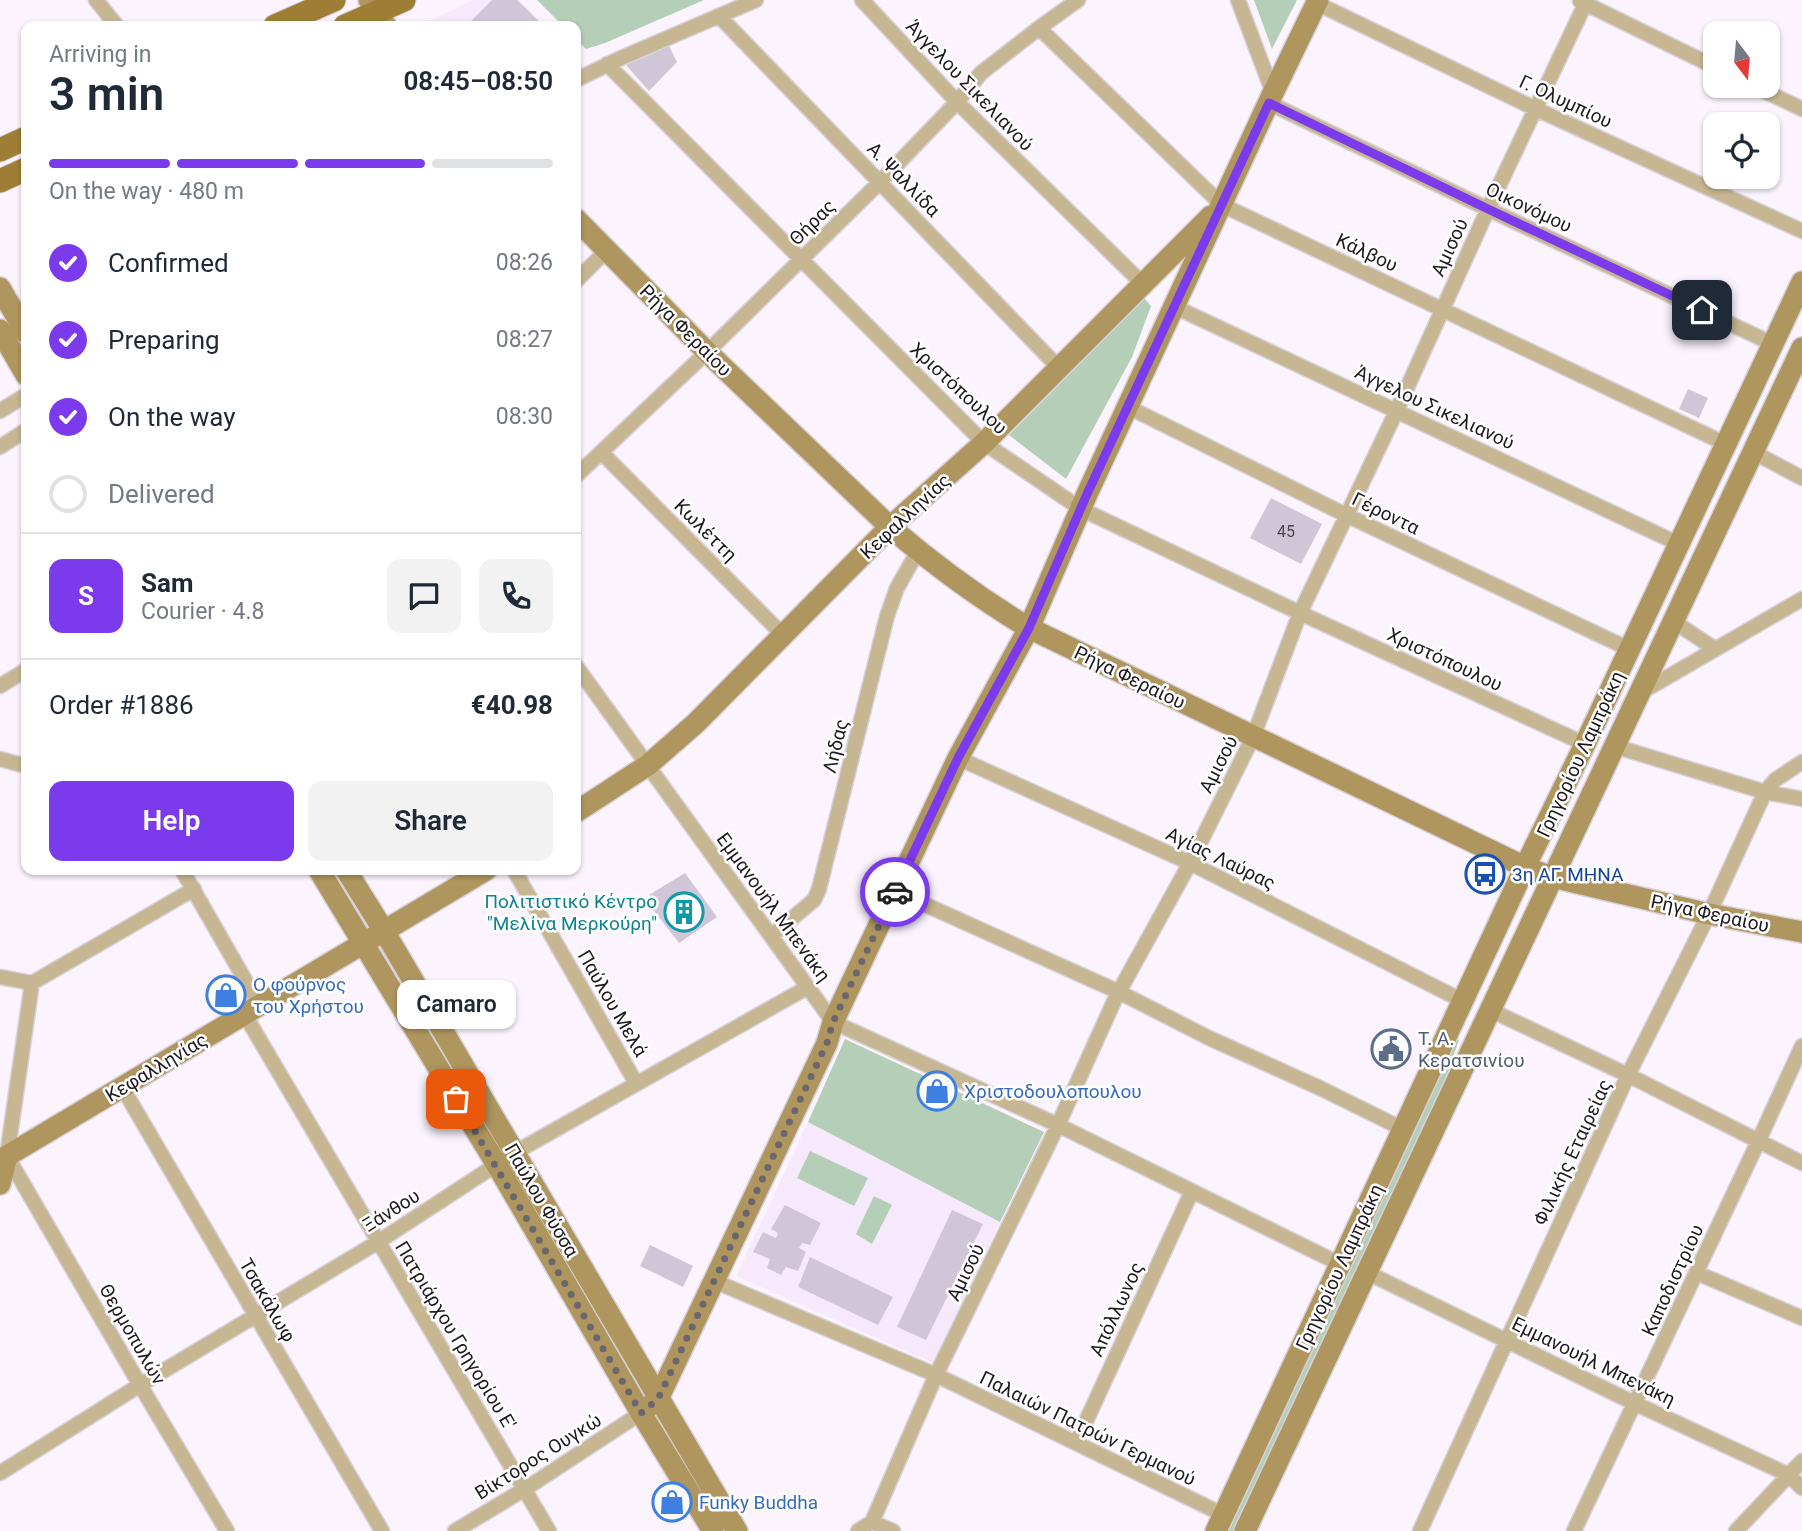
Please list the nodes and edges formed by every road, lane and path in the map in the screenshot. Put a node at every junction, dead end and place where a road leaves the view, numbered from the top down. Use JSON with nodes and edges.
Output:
{"nodes":[{"id":1,"x":96,"y":0,"type":"edge"},
{"id":2,"x":334,"y":0,"type":"edge"},
{"id":3,"x":404,"y":0,"type":"edge"},
{"id":4,"x":756,"y":0,"type":"edge"},
{"id":5,"x":862,"y":0,"type":"edge"},
{"id":6,"x":1078,"y":0,"type":"edge"},
{"id":7,"x":1238,"y":0,"type":"edge"},
{"id":8,"x":1317,"y":1,"type":"edge"},
{"id":9,"x":1584,"y":1,"type":"edge"},
{"id":10,"x":377,"y":13,"type":"edge"},
{"id":11,"x":720,"y":17,"type":"junction"},
{"id":12,"x":113,"y":21,"type":"edge"},
{"id":13,"x":286,"y":21,"type":"edge"},
{"id":14,"x":357,"y":21,"type":"edge"},
{"id":15,"x":1039,"y":28,"type":"junction"},
{"id":16,"x":1703,"y":61,"type":"edge"},
{"id":17,"x":607,"y":64,"type":"junction"},
{"id":18,"x":581,"y":77,"type":"edge"},
{"id":19,"x":1271,"y":98,"type":"junction"},
{"id":20,"x":1778,"y":98,"type":"edge"},
{"id":21,"x":957,"y":102,"type":"junction"},
{"id":22,"x":1536,"y":109,"type":"junction"},
{"id":23,"x":1802,"y":110,"type":"edge"},
{"id":24,"x":21,"y":140,"type":"edge"},
{"id":25,"x":0,"y":150,"type":"edge"},
{"id":26,"x":21,"y":171,"type":"edge"},
{"id":27,"x":0,"y":181,"type":"edge"},
{"id":28,"x":880,"y":182,"type":"junction"},
{"id":29,"x":1222,"y":205,"type":"junction"},
{"id":30,"x":1488,"y":209,"type":"junction"},
{"id":31,"x":581,"y":224,"type":"edge"},
{"id":32,"x":1802,"y":231,"type":"edge"},
{"id":33,"x":607,"y":250,"type":"junction"},
{"id":34,"x":801,"y":260,"type":"junction"},
{"id":35,"x":581,"y":276,"type":"edge"},
{"id":36,"x":1802,"y":282,"type":"edge"},
{"id":37,"x":1143,"y":284,"type":"junction"},
{"id":38,"x":0,"y":288,"type":"edge"},
{"id":39,"x":1175,"y":307,"type":"junction"},
{"id":40,"x":1442,"y":309,"type":"junction"},
{"id":41,"x":21,"y":324,"type":"edge"},
{"id":42,"x":0,"y":330,"type":"edge"},
{"id":43,"x":1773,"y":344,"type":"junction"},
{"id":44,"x":707,"y":352,"type":"junction"},
{"id":45,"x":1801,"y":352,"type":"edge"},
{"id":46,"x":21,"y":359,"type":"edge"},
{"id":47,"x":1059,"y":368,"type":"junction"},
{"id":48,"x":21,"y":398,"type":"edge"},
{"id":49,"x":1128,"y":407,"type":"junction"},
{"id":50,"x":1396,"y":410,"type":"junction"},
{"id":51,"x":0,"y":411,"type":"edge"},
{"id":52,"x":21,"y":433,"type":"edge"},
{"id":53,"x":984,"y":443,"type":"junction"},
{"id":54,"x":1726,"y":444,"type":"junction"},
{"id":55,"x":0,"y":447,"type":"edge"},
{"id":56,"x":601,"y":452,"type":"junction"},
{"id":57,"x":1753,"y":453,"type":"junction"},
{"id":58,"x":581,"y":471,"type":"edge"},
{"id":59,"x":1802,"y":478,"type":"edge"},
{"id":60,"x":1081,"y":509,"type":"junction"},
{"id":61,"x":1346,"y":515,"type":"junction"},
{"id":62,"x":890,"y":527,"type":"junction"},
{"id":63,"x":1679,"y":544,"type":"junction"},
{"id":64,"x":918,"y":551,"type":"junction"},
{"id":65,"x":1802,"y":599,"type":"edge"},
{"id":66,"x":1300,"y":613,"type":"junction"},
{"id":67,"x":1673,"y":621,"type":"junction"},
{"id":68,"x":1029,"y":628,"type":"junction"},
{"id":69,"x":783,"y":635,"type":"junction"},
{"id":70,"x":1629,"y":649,"type":"junction"},
{"id":71,"x":1715,"y":649,"type":"junction"},
{"id":72,"x":21,"y":673,"type":"edge"},
{"id":73,"x":581,"y":673,"type":"edge"},
{"id":74,"x":0,"y":686,"type":"edge"},
{"id":75,"x":1639,"y":694,"type":"junction"},
{"id":76,"x":1253,"y":737,"type":"junction"},
{"id":77,"x":1585,"y":744,"type":"junction"},
{"id":78,"x":1614,"y":746,"type":"junction"},
{"id":79,"x":958,"y":758,"type":"junction"},
{"id":80,"x":0,"y":760,"type":"edge"},
{"id":81,"x":1802,"y":762,"type":"edge"},
{"id":82,"x":21,"y":765,"type":"edge"},
{"id":83,"x":648,"y":765,"type":"junction"},
{"id":84,"x":1765,"y":792,"type":"junction"},
{"id":85,"x":1802,"y":799,"type":"edge"},
{"id":86,"x":581,"y":809,"type":"edge"},
{"id":87,"x":1190,"y":863,"type":"junction"},
{"id":88,"x":1525,"y":867,"type":"junction"},
{"id":89,"x":185,"y":875,"type":"edge"},
{"id":90,"x":322,"y":875,"type":"edge"},
{"id":91,"x":349,"y":875,"type":"edge"},
{"id":92,"x":478,"y":875,"type":"edge"},
{"id":93,"x":517,"y":875,"type":"edge"},
{"id":94,"x":1552,"y":877,"type":"junction"},
{"id":95,"x":194,"y":889,"type":"junction"},
{"id":96,"x":895,"y":891,"type":"junction"},
{"id":97,"x":1709,"y":914,"type":"junction"},
{"id":98,"x":384,"y":931,"type":"junction"},
{"id":99,"x":1802,"y":932,"type":"edge"},
{"id":100,"x":771,"y":936,"type":"junction"},
{"id":101,"x":364,"y":943,"type":"junction"},
{"id":102,"x":0,"y":977,"type":"edge"},
{"id":103,"x":32,"y":983,"type":"junction"},
{"id":104,"x":808,"y":987,"type":"junction"},
{"id":105,"x":1119,"y":992,"type":"junction"},
{"id":106,"x":1463,"y":1001,"type":"junction"},
{"id":107,"x":252,"y":1010,"type":"junction"},
{"id":108,"x":1490,"y":1010,"type":"junction"},
{"id":109,"x":833,"y":1022,"type":"junction"},
{"id":110,"x":1802,"y":1046,"type":"edge"},
{"id":111,"x":1628,"y":1075,"type":"junction"},
{"id":112,"x":636,"y":1083,"type":"junction"},
{"id":113,"x":122,"y":1087,"type":"junction"},
{"id":114,"x":1058,"y":1125,"type":"junction"},
{"id":115,"x":1403,"y":1129,"type":"junction"},
{"id":116,"x":1758,"y":1142,"type":"junction"},
{"id":117,"x":514,"y":1153,"type":"junction"},
{"id":118,"x":3,"y":1156,"type":"edge"},
{"id":119,"x":1802,"y":1163,"type":"edge"},
{"id":120,"x":496,"y":1165,"type":"junction"},
{"id":121,"x":0,"y":1184,"type":"edge"},
{"id":122,"x":1192,"y":1191,"type":"junction"},
{"id":123,"x":378,"y":1242,"type":"junction"},
{"id":124,"x":1340,"y":1264,"type":"junction"},
{"id":125,"x":1366,"y":1272,"type":"junction"},
{"id":126,"x":1697,"y":1273,"type":"junction"},
{"id":127,"x":714,"y":1281,"type":"junction"},
{"id":128,"x":254,"y":1315,"type":"junction"},
{"id":129,"x":1802,"y":1318,"type":"edge"},
{"id":130,"x":1507,"y":1340,"type":"junction"},
{"id":131,"x":936,"y":1376,"type":"junction"},
{"id":132,"x":140,"y":1385,"type":"junction"},
{"id":133,"x":658,"y":1399,"type":"junction"},
{"id":134,"x":1634,"y":1403,"type":"junction"},
{"id":135,"x":641,"y":1413,"type":"junction"},
{"id":136,"x":1076,"y":1443,"type":"junction"},
{"id":137,"x":1802,"y":1461,"type":"edge"},
{"id":138,"x":0,"y":1473,"type":"edge"},
{"id":139,"x":1788,"y":1475,"type":"junction"},
{"id":140,"x":1802,"y":1488,"type":"edge"},
{"id":141,"x":525,"y":1489,"type":"junction"},
{"id":142,"x":872,"y":1522,"type":"junction"},
{"id":143,"x":1220,"y":1523,"type":"edge"},
{"id":144,"x":1251,"y":1529,"type":"edge"},
{"id":145,"x":227,"y":1531,"type":"edge"},
{"id":146,"x":382,"y":1531,"type":"edge"},
{"id":147,"x":455,"y":1531,"type":"edge"},
{"id":148,"x":550,"y":1531,"type":"edge"},
{"id":149,"x":713,"y":1531,"type":"edge"},
{"id":150,"x":737,"y":1531,"type":"edge"},
{"id":151,"x":858,"y":1531,"type":"edge"},
{"id":152,"x":893,"y":1531,"type":"edge"},
{"id":153,"x":1420,"y":1531,"type":"edge"},
{"id":154,"x":1574,"y":1531,"type":"edge"},
{"id":155,"x":1736,"y":1531,"type":"edge"}],
"edges":[{"from":1,"to":12,"type":"street"},
{"from":2,"to":13,"type":"main road"},
{"from":3,"to":10,"type":"main road"},
{"from":4,"to":11,"type":"street"},
{"from":5,"to":21,"type":"street","name":"Άγγελου Σικελιανού"},
{"from":6,"to":15,"type":"street","name":"Θήρας"},
{"from":7,"to":19,"type":"street"},
{"from":8,"to":19,"type":"street"},
{"from":8,"to":22,"type":"street","name":"Γ. Ολυμπίου"},
{"from":9,"to":16,"type":"street"},
{"from":9,"to":22,"type":"street","name":"Αμισού"},
{"from":10,"to":14,"type":"main road"},
{"from":11,"to":17,"type":"street"},
{"from":11,"to":28,"type":"street","name":"Α. Ψαλλίδα"},
{"from":15,"to":21,"type":"street","name":"Θήρας"},
{"from":15,"to":29,"type":"street","name":"Κάλβου"},
{"from":17,"to":18,"type":"street"},
{"from":17,"to":34,"type":"street","name":"Χριστόπουλου"},
{"from":19,"to":29,"type":"street"},
{"from":19,"to":30,"type":"street","name":"Οικονόμου"},
{"from":20,"to":23,"type":"street"},
{"from":21,"to":28,"type":"street","name":"Θήρας"},
{"from":21,"to":37,"type":"street","name":"Άγγελου Σικελιανού"},
{"from":22,"to":30,"type":"street","name":"Αμισού"},
{"from":22,"to":32,"type":"street","name":"Γ. Ολυμπίου"},
{"from":24,"to":25,"type":"main road"},
{"from":26,"to":27,"type":"main road"},
{"from":28,"to":34,"type":"street","name":"Θήρας"},
{"from":28,"to":47,"type":"street","name":"Α. Ψαλλίδα"},
{"from":29,"to":37,"type":"street","name":"Κεφαλληνίας"},
{"from":29,"to":39,"type":"street"},
{"from":29,"to":40,"type":"street","name":"Κάλβου"},
{"from":30,"to":40,"type":"street","name":"Αμισού"},
{"from":30,"to":43,"type":"street","name":"Οικονόμου"},
{"from":31,"to":33,"type":"street","name":"Ρήγα Φεραίου"},
{"from":33,"to":35,"type":"street"},
{"from":33,"to":44,"type":"street","name":"Ρήγα Φεραίου"},
{"from":34,"to":44,"type":"street","name":"Θήρας"},
{"from":34,"to":53,"type":"street","name":"Χριστόπουλου"},
{"from":36,"to":43,"type":"street","name":"Γρηγορίου Λαμπράκη"},
{"from":37,"to":47,"type":"street","name":"Κεφαλληνίας"},
{"from":38,"to":41,"type":"street"},
{"from":39,"to":49,"type":"street"},
{"from":39,"to":50,"type":"street","name":"Άγγελου Σικελιανού"},
{"from":40,"to":50,"type":"street","name":"Αμισού"},
{"from":40,"to":54,"type":"street","name":"Κάλβου"},
{"from":42,"to":46,"type":"street"},
{"from":43,"to":54,"type":"street","name":"Γρηγορίου Λαμπράκη"},
{"from":44,"to":56,"type":"street","name":"Θήρας"},
{"from":44,"to":62,"type":"street","name":"Ρήγα Φεραίου"},
{"from":45,"to":57,"type":"street","name":"Γρηγορίου Λαμπράκη"},
{"from":47,"to":53,"type":"street","name":"Κεφαλληνίας"},
{"from":48,"to":51,"type":"street"},
{"from":49,"to":60,"type":"street"},
{"from":49,"to":61,"type":"street","name":"Γέροντα"},
{"from":50,"to":61,"type":"street","name":"Αμισού"},
{"from":50,"to":63,"type":"street","name":"Άγγελου Σικελιανού"},
{"from":52,"to":55,"type":"street"},
{"from":53,"to":60,"type":"street","name":"Χριστόπουλου"},
{"from":53,"to":62,"type":"street","name":"Κεφαλληνίας"},
{"from":54,"to":63,"type":"street","name":"Γρηγορίου Λαμπράκη"},
{"from":56,"to":58,"type":"street","name":"Θήρας"},
{"from":56,"to":69,"type":"street","name":"Κωλέττη"},
{"from":57,"to":59,"type":"street"},
{"from":57,"to":67,"type":"street","name":"Γρηγορίου Λαμπράκη"},
{"from":60,"to":66,"type":"street","name":"Χριστόπουλου"},
{"from":60,"to":68,"type":"street"},
{"from":61,"to":66,"type":"street","name":"Αμισού"},
{"from":61,"to":70,"type":"street","name":"Γέροντα"},
{"from":62,"to":64,"type":"street","name":"Ρήγα Φεραίου"},
{"from":62,"to":69,"type":"street","name":"Κεφαλληνίας"},
{"from":63,"to":70,"type":"street","name":"Γρηγορίου Λαμπράκη"},
{"from":64,"to":68,"type":"street","name":"Ρήγα Φεραίου"},
{"from":64,"to":100,"type":"street","name":"Λήδας"},
{"from":65,"to":71,"type":"street"},
{"from":66,"to":76,"type":"street","name":"Αμισού"},
{"from":66,"to":77,"type":"street","name":"Χριστόπουλου"},
{"from":67,"to":71,"type":"street"},
{"from":67,"to":75,"type":"street","name":"Γρηγορίου Λαμπράκη"},
{"from":68,"to":76,"type":"street","name":"Ρήγα Φεραίου"},
{"from":68,"to":79,"type":"street"},
{"from":69,"to":83,"type":"street","name":"Κεφαλληνίας"},
{"from":70,"to":77,"type":"street","name":"Γρηγορίου Λαμπράκη"},
{"from":71,"to":75,"type":"street"},
{"from":72,"to":74,"type":"street"},
{"from":73,"to":83,"type":"street","name":"Εμμανουήλ Μπενάκη"},
{"from":75,"to":78,"type":"street","name":"Γρηγορίου Λαμπράκη"},
{"from":76,"to":87,"type":"street","name":"Αμισού"},
{"from":76,"to":88,"type":"street","name":"Ρήγα Φεραίου"},
{"from":77,"to":88,"type":"street","name":"Γρηγορίου Λαμπράκη"},
{"from":78,"to":84,"type":"street"},
{"from":78,"to":94,"type":"street","name":"Γρηγορίου Λαμπράκη"},
{"from":79,"to":87,"type":"street","name":"Αγίας Λαύρας"},
{"from":79,"to":96,"type":"street"},
{"from":80,"to":82,"type":"street"},
{"from":81,"to":84,"type":"street"},
{"from":83,"to":86,"type":"street","name":"Κεφαλληνίας"},
{"from":83,"to":100,"type":"street","name":"Εμμανουήλ Μπενάκη"},
{"from":84,"to":85,"type":"street"},
{"from":84,"to":97,"type":"street","name":"Φιλικής Εταιρείας"},
{"from":87,"to":105,"type":"street","name":"Αμισού"},
{"from":87,"to":106,"type":"street","name":"Αγίας Λαύρας"},
{"from":88,"to":94,"type":"street","name":"Ρήγα Φεραίου"},
{"from":88,"to":106,"type":"street","name":"Γρηγορίου Λαμπράκη"},
{"from":89,"to":95,"type":"street","name":"Πατριάρχου Γρηγορίου Ε'"},
{"from":90,"to":101,"type":"street","name":"Παύλου Φύσσα"},
{"from":91,"to":98,"type":"street","name":"Παύλου Φύσσα"},
{"from":92,"to":98,"type":"street","name":"Κεφαλληνίας"},
{"from":93,"to":112,"type":"street","name":"Παύλου Μελά"},
{"from":94,"to":97,"type":"street","name":"Ρήγα Φεραίου"},
{"from":94,"to":108,"type":"street","name":"Γρηγορίου Λαμπράκη"},
{"from":95,"to":103,"type":"street"},
{"from":95,"to":107,"type":"street","name":"Πατριάρχου Γρηγορίου Ε'"},
{"from":96,"to":105,"type":"street"},
{"from":96,"to":109,"type":"street"},
{"from":97,"to":99,"type":"street","name":"Ρήγα Φεραίου"},
{"from":97,"to":111,"type":"street","name":"Φιλικής Εταιρείας"},
{"from":98,"to":101,"type":"street","name":"Κεφαλληνίας"},
{"from":98,"to":117,"type":"street","name":"Παύλου Φύσσα"},
{"from":100,"to":104,"type":"street","name":"Εμμανουήλ Μπενάκη"},
{"from":101,"to":107,"type":"street","name":"Κεφαλληνίας"},
{"from":101,"to":120,"type":"street","name":"Παύλου Φύσσα"},
{"from":102,"to":103,"type":"street"},
{"from":103,"to":118,"type":"street"},
{"from":104,"to":109,"type":"street","name":"Εμμανουήλ Μπενάκη"},
{"from":104,"to":112,"type":"street","name":"Ξάνθου"},
{"from":105,"to":114,"type":"street","name":"Αμισού"},
{"from":105,"to":115,"type":"street"},
{"from":106,"to":115,"type":"street","name":"Γρηγορίου Λαμπράκη"},
{"from":107,"to":113,"type":"street","name":"Κεφαλληνίας"},
{"from":107,"to":123,"type":"street","name":"Πατριάρχου Γρηγορίου Ε'"},
{"from":108,"to":111,"type":"street"},
{"from":108,"to":125,"type":"street","name":"Γρηγορίου Λαμπράκη"},
{"from":109,"to":114,"type":"street","name":"Εμμανουήλ Μπενάκη"},
{"from":109,"to":127,"type":"street"},
{"from":110,"to":116,"type":"street","name":"Καποδιστρίου"},
{"from":111,"to":116,"type":"street"},
{"from":111,"to":130,"type":"street","name":"Φιλικής Εταιρείας"},
{"from":112,"to":117,"type":"street","name":"Ξάνθου"},
{"from":113,"to":118,"type":"street","name":"Κεφαλληνίας"},
{"from":113,"to":128,"type":"street","name":"Τσακάλωφ"},
{"from":114,"to":122,"type":"street","name":"Εμμανουήλ Μπενάκη"},
{"from":114,"to":131,"type":"street","name":"Αμισού"},
{"from":115,"to":124,"type":"street","name":"Γρηγορίου Λαμπράκη"},
{"from":116,"to":119,"type":"street"},
{"from":116,"to":126,"type":"street","name":"Καποδιστρίου"},
{"from":117,"to":120,"type":"street","name":"Ξάνθου"},
{"from":117,"to":133,"type":"street","name":"Παύλου Φύσσα"},
{"from":118,"to":121,"type":"street"},
{"from":118,"to":132,"type":"street","name":"Θερμοπυλών"},
{"from":120,"to":123,"type":"street","name":"Ξάνθου"},
{"from":120,"to":135,"type":"street","name":"Παύλου Φύσσα"},
{"from":122,"to":124,"type":"street","name":"Εμμανουήλ Μπενάκη"},
{"from":122,"to":136,"type":"street","name":"Απόλλωνος"},
{"from":123,"to":128,"type":"street","name":"Ξάνθου"},
{"from":123,"to":141,"type":"street","name":"Πατριάρχου Γρηγορίου Ε'"},
{"from":124,"to":143,"type":"street","name":"Γρηγορίου Λαμπράκη"},
{"from":125,"to":130,"type":"street","name":"Εμμανουήλ Μπενάκη"},
{"from":125,"to":144,"type":"street","name":"Γρηγορίου Λαμπράκη"},
{"from":126,"to":129,"type":"street"},
{"from":126,"to":134,"type":"street","name":"Καποδιστρίου"},
{"from":127,"to":131,"type":"street","name":"Παλαιών Πατρών Γερμανού"},
{"from":127,"to":133,"type":"street"},
{"from":128,"to":132,"type":"street","name":"Ξάνθου"},
{"from":128,"to":146,"type":"street","name":"Τσακάλωφ"},
{"from":130,"to":134,"type":"street","name":"Εμμανουήλ Μπενάκη"},
{"from":130,"to":153,"type":"street","name":"Φιλικής Εταιρείας"},
{"from":131,"to":136,"type":"street","name":"Παλαιών Πατρών Γερμανού"},
{"from":131,"to":142,"type":"street","name":"Αμισού"},
{"from":132,"to":138,"type":"street","name":"Ξάνθου"},
{"from":132,"to":145,"type":"street","name":"Θερμοπυλών"},
{"from":133,"to":135,"type":"street"},
{"from":133,"to":150,"type":"street","name":"Παύλου Φύσσα"},
{"from":134,"to":139,"type":"street","name":"Εμμανουήλ Μπενάκη"},
{"from":134,"to":154,"type":"street","name":"Καποδιστρίου"},
{"from":135,"to":141,"type":"street","name":"Βίκτορος Ουγκώ"},
{"from":135,"to":149,"type":"street","name":"Παύλου Φύσσα"},
{"from":136,"to":143,"type":"street","name":"Παλαιών Πατρών Γερμανού"},
{"from":137,"to":139,"type":"street"},
{"from":139,"to":140,"type":"street","name":"Εμμανουήλ Μπενάκη"},
{"from":139,"to":155,"type":"street"},
{"from":141,"to":147,"type":"street","name":"Βίκτορος Ουγκώ"},
{"from":141,"to":148,"type":"street","name":"Πατριάρχου Γρηγορίου Ε'"},
{"from":142,"to":151,"type":"street"},
{"from":142,"to":152,"type":"street"}]}
